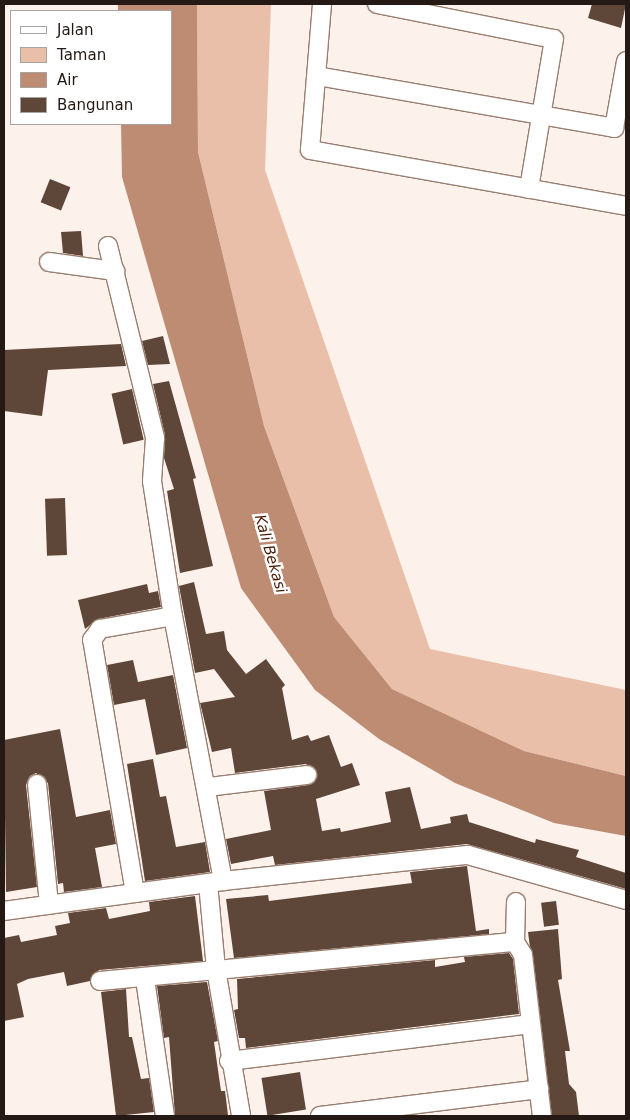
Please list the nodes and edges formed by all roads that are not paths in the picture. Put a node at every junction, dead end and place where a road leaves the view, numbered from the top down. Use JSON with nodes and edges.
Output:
{"nodes":[{"id":1,"x":322,"y":4,"type":"edge"},
{"id":2,"x":377,"y":4,"type":"edge"},
{"id":3,"x":626,"y":61,"type":"edge"},
{"id":4,"x":317,"y":76,"type":"junction"},
{"id":5,"x":541,"y":117,"type":"junction"},
{"id":6,"x":529,"y":189,"type":"junction"},
{"id":7,"x":626,"y":206,"type":"edge"},
{"id":8,"x":108,"y":246,"type":"dead end"},
{"id":9,"x":49,"y":262,"type":"dead end"},
{"id":10,"x":114,"y":271,"type":"junction"},
{"id":11,"x":173,"y":616,"type":"junction"},
{"id":12,"x":307,"y":775,"type":"dead end"},
{"id":13,"x":37,"y":784,"type":"dead end"},
{"id":14,"x":208,"y":787,"type":"junction"},
{"id":15,"x":216,"y":882,"type":"junction"},
{"id":16,"x":135,"y":893,"type":"junction"},
{"id":17,"x":626,"y":900,"type":"edge"},
{"id":18,"x":516,"y":902,"type":"dead end"},
{"id":19,"x":49,"y":904,"type":"junction"},
{"id":20,"x":4,"y":911,"type":"edge"},
{"id":21,"x":515,"y":942,"type":"junction"},
{"id":22,"x":216,"y":969,"type":"junction"},
{"id":23,"x":145,"y":979,"type":"junction"},
{"id":24,"x":100,"y":981,"type":"dead end"},
{"id":25,"x":529,"y":1024,"type":"junction"},
{"id":26,"x":229,"y":1061,"type":"junction"},
{"id":27,"x":539,"y":1089,"type":"junction"},
{"id":28,"x":166,"y":1116,"type":"edge"},
{"id":29,"x":241,"y":1116,"type":"edge"},
{"id":30,"x":320,"y":1116,"type":"edge"},
{"id":31,"x":542,"y":1116,"type":"edge"}],
"edges":[{"from":1,"to":4,"type":"street"},
{"from":2,"to":5,"type":"street"},
{"from":3,"to":5,"type":"street"},
{"from":4,"to":5,"type":"street"},
{"from":4,"to":6,"type":"street"},
{"from":5,"to":6,"type":"street"},
{"from":6,"to":7,"type":"street"},
{"from":8,"to":10,"type":"street"},
{"from":9,"to":10,"type":"street"},
{"from":10,"to":11,"type":"street"},
{"from":11,"to":14,"type":"street"},
{"from":11,"to":16,"type":"street"},
{"from":12,"to":14,"type":"street"},
{"from":13,"to":19,"type":"street"},
{"from":14,"to":15,"type":"street"},
{"from":15,"to":16,"type":"street"},
{"from":15,"to":17,"type":"street"},
{"from":15,"to":22,"type":"street"},
{"from":16,"to":19,"type":"street"},
{"from":18,"to":21,"type":"street"},
{"from":19,"to":20,"type":"street"},
{"from":21,"to":22,"type":"street"},
{"from":21,"to":25,"type":"street"},
{"from":22,"to":23,"type":"street"},
{"from":22,"to":26,"type":"street"},
{"from":23,"to":24,"type":"street"},
{"from":23,"to":28,"type":"street"},
{"from":25,"to":26,"type":"street"},
{"from":25,"to":27,"type":"street"},
{"from":26,"to":29,"type":"street"},
{"from":27,"to":30,"type":"street"},
{"from":27,"to":31,"type":"street"}]}
